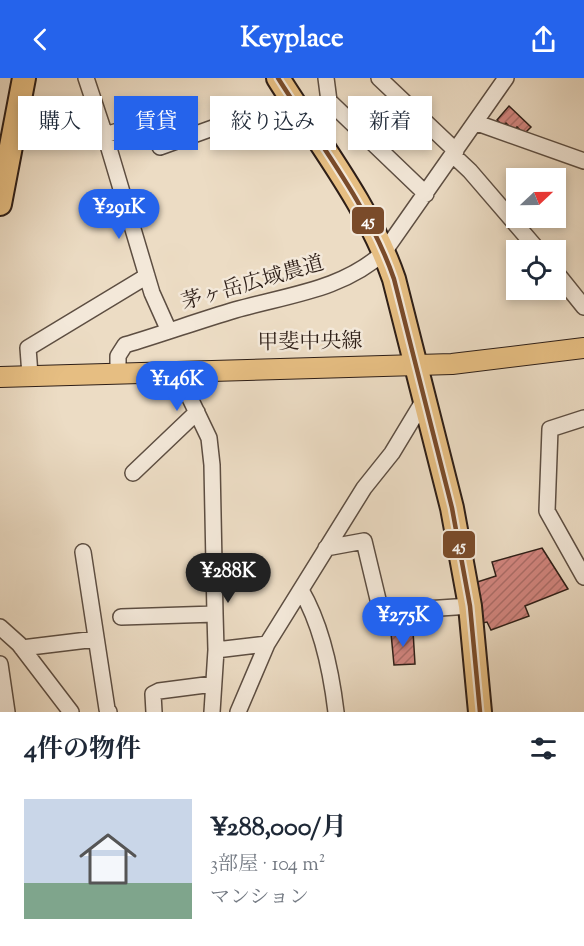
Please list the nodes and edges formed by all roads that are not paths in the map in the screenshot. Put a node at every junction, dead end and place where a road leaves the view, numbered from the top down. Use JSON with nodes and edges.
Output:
{"nodes":[{"id":1,"x":9,"y":78,"type":"edge"},
{"id":2,"x":24,"y":78,"type":"edge"},
{"id":3,"x":86,"y":78,"type":"edge"},
{"id":4,"x":278,"y":78,"type":"edge"},
{"id":5,"x":326,"y":78,"type":"edge"},
{"id":6,"x":379,"y":78,"type":"edge"},
{"id":7,"x":506,"y":78,"type":"edge"},
{"id":8,"x":289,"y":96,"type":"edge"},
{"id":9,"x":328,"y":96,"type":"edge"},
{"id":10,"x":336,"y":108,"type":"edge"},
{"id":11,"x":477,"y":123,"type":"junction"},
{"id":12,"x":2,"y":129,"type":"edge"},
{"id":13,"x":210,"y":129,"type":"edge"},
{"id":14,"x":105,"y":135,"type":"junction"},
{"id":15,"x":323,"y":150,"type":"edge"},
{"id":16,"x":454,"y":153,"type":"junction"},
{"id":17,"x":584,"y":160,"type":"edge"},
{"id":18,"x":426,"y":194,"type":"junction"},
{"id":19,"x":0,"y":204,"type":"edge"},
{"id":20,"x":529,"y":240,"type":"edge"},
{"id":21,"x":384,"y":252,"type":"junction"},
{"id":22,"x":147,"y":276,"type":"junction"},
{"id":23,"x":566,"y":285,"type":"edge"},
{"id":24,"x":584,"y":307,"type":"edge"},
{"id":25,"x":168,"y":332,"type":"junction"},
{"id":26,"x":584,"y":348,"type":"edge"},
{"id":27,"x":415,"y":365,"type":"junction"},
{"id":28,"x":177,"y":371,"type":"junction"},
{"id":29,"x":117,"y":372,"type":"junction"},
{"id":30,"x":30,"y":375,"type":"junction"},
{"id":31,"x":0,"y":377,"type":"edge"},
{"id":32,"x":424,"y":400,"type":"junction"},
{"id":33,"x":197,"y":412,"type":"junction"},
{"id":34,"x":584,"y":418,"type":"edge"},
{"id":35,"x":133,"y":473,"type":"dead end"},
{"id":36,"x":326,"y":548,"type":"junction"},
{"id":37,"x":82,"y":552,"type":"dead end"},
{"id":38,"x":584,"y":577,"type":"edge"},
{"id":39,"x":301,"y":590,"type":"junction"},
{"id":40,"x":470,"y":606,"type":"junction"},
{"id":41,"x":215,"y":614,"type":"junction"},
{"id":42,"x":121,"y":617,"type":"dead end"},
{"id":43,"x":0,"y":627,"type":"edge"},
{"id":44,"x":96,"y":639,"type":"junction"},
{"id":45,"x":267,"y":645,"type":"junction"},
{"id":46,"x":22,"y":648,"type":"junction"},
{"id":47,"x":216,"y":650,"type":"junction"},
{"id":48,"x":0,"y":664,"type":"edge"},
{"id":49,"x":213,"y":684,"type":"junction"},
{"id":50,"x":7,"y":712,"type":"edge"},
{"id":51,"x":71,"y":712,"type":"edge"},
{"id":52,"x":109,"y":712,"type":"edge"},
{"id":53,"x":154,"y":712,"type":"edge"},
{"id":54,"x":212,"y":712,"type":"edge"},
{"id":55,"x":238,"y":712,"type":"edge"},
{"id":56,"x":336,"y":712,"type":"edge"},
{"id":57,"x":480,"y":712,"type":"edge"}],
"edges":[{"from":1,"to":12,"type":"highway"},
{"from":2,"to":19,"type":"highway"},
{"from":3,"to":14,"type":"street"},
{"from":4,"to":8,"type":"highway"},
{"from":5,"to":9,"type":"street"},
{"from":6,"to":16,"type":"street"},
{"from":7,"to":11,"type":"street","name":"茅ヶ岳広域農道"},
{"from":10,"to":18,"type":"street"},
{"from":11,"to":16,"type":"street","name":"茅ヶ岳広域農道"},
{"from":11,"to":17,"type":"street"},
{"from":13,"to":14,"type":"street"},
{"from":14,"to":22,"type":"street"},
{"from":15,"to":21,"type":"highway"},
{"from":16,"to":18,"type":"street","name":"茅ヶ岳広域農道"},
{"from":16,"to":20,"type":"street"},
{"from":18,"to":21,"type":"street","name":"茅ヶ岳広域農道"},
{"from":21,"to":25,"type":"street","name":"茅ヶ岳広域農道"},
{"from":21,"to":27,"type":"highway"},
{"from":22,"to":25,"type":"street"},
{"from":22,"to":30,"type":"street"},
{"from":23,"to":24,"type":"street"},
{"from":25,"to":29,"type":"street","name":"茅ヶ岳広域農道"},
{"from":26,"to":27,"type":"main road","name":"甲斐中央線"},
{"from":27,"to":28,"type":"main road","name":"甲斐中央線"},
{"from":27,"to":32,"type":"highway"},
{"from":28,"to":29,"type":"main road","name":"甲斐中央線"},
{"from":28,"to":33,"type":"street"},
{"from":29,"to":30,"type":"main road","name":"甲斐中央線"},
{"from":30,"to":31,"type":"main road","name":"甲斐中央線"},
{"from":32,"to":36,"type":"street"},
{"from":32,"to":40,"type":"highway"},
{"from":33,"to":35,"type":"street"},
{"from":33,"to":41,"type":"street"},
{"from":34,"to":38,"type":"street"},
{"from":36,"to":39,"type":"street"},
{"from":36,"to":40,"type":"street"},
{"from":37,"to":44,"type":"street"},
{"from":39,"to":45,"type":"street"},
{"from":39,"to":56,"type":"street"},
{"from":40,"to":57,"type":"highway"},
{"from":41,"to":42,"type":"street"},
{"from":41,"to":47,"type":"street"},
{"from":43,"to":46,"type":"street"},
{"from":44,"to":46,"type":"street"},
{"from":44,"to":52,"type":"street"},
{"from":45,"to":47,"type":"street"},
{"from":45,"to":55,"type":"street"},
{"from":46,"to":51,"type":"street"},
{"from":47,"to":49,"type":"street"},
{"from":48,"to":50,"type":"street"},
{"from":49,"to":53,"type":"street"},
{"from":49,"to":54,"type":"street"}]}
